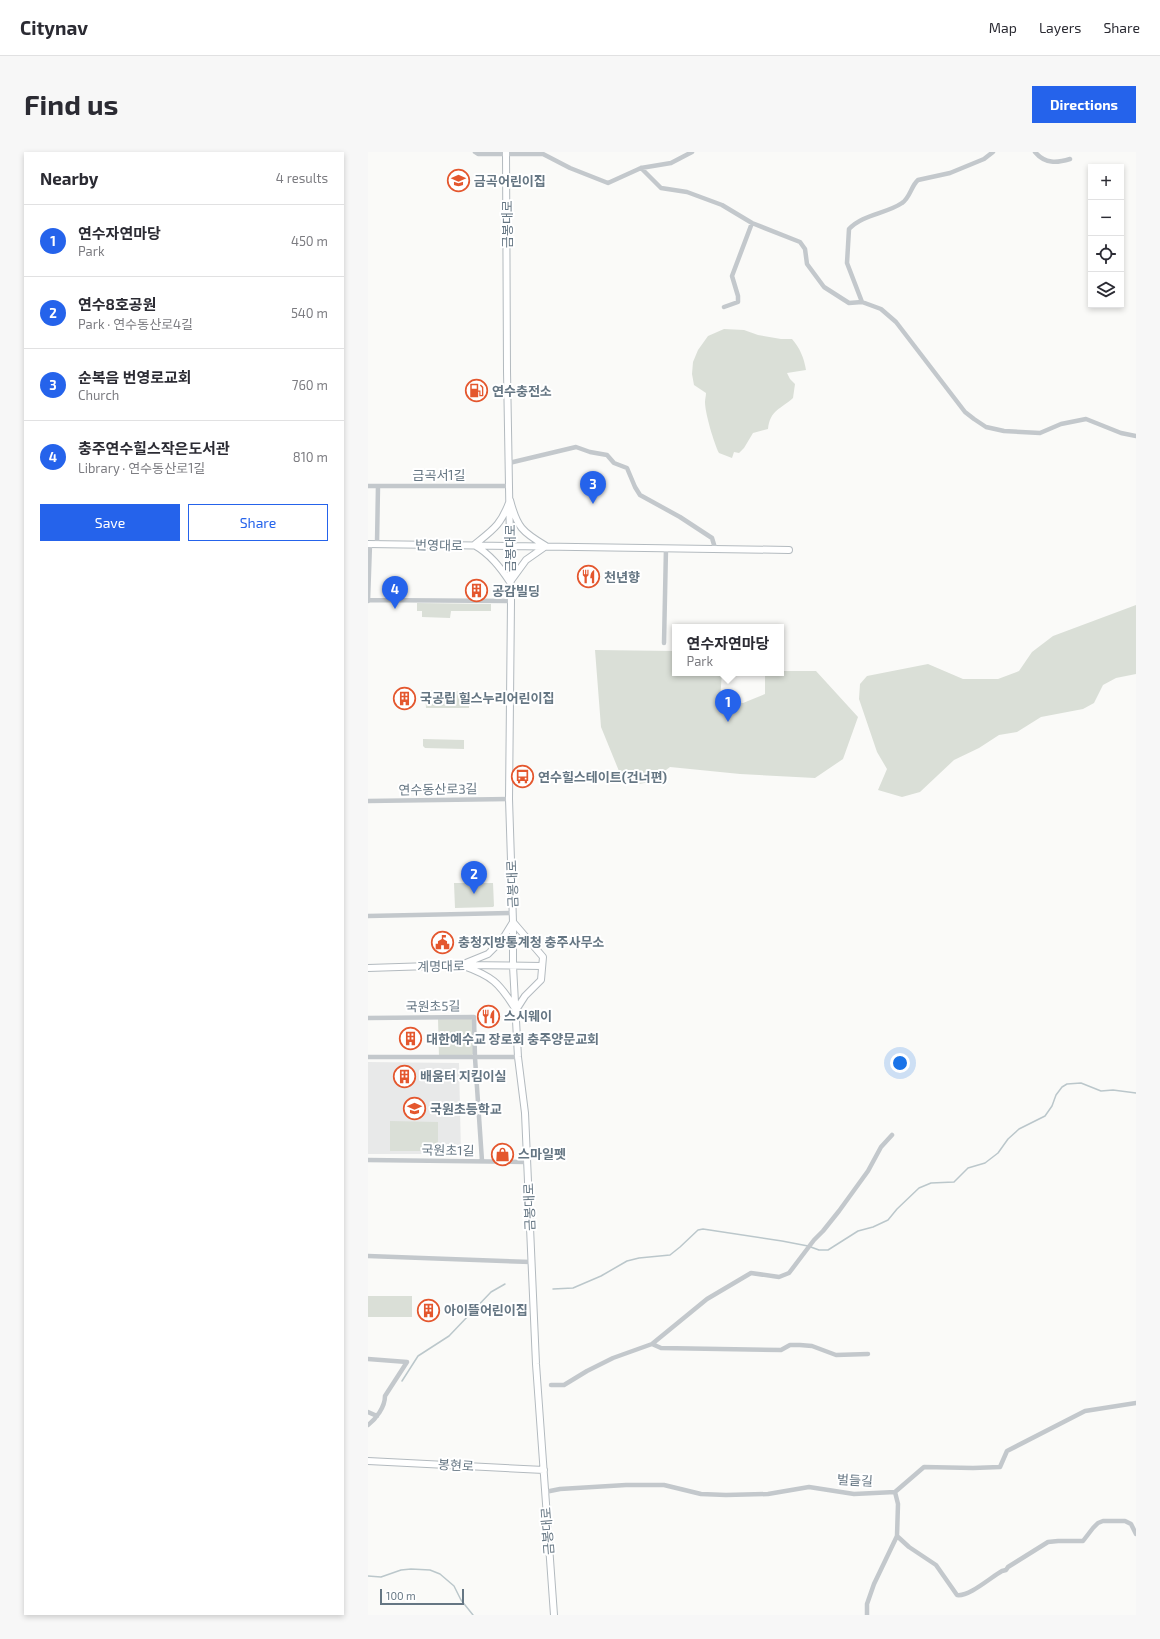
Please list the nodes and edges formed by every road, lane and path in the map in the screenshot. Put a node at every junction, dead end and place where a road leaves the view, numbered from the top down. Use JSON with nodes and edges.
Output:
{"nodes":[{"id":1,"x":692,"y":152,"type":"edge"},
{"id":2,"x":993,"y":152,"type":"edge"},
{"id":3,"x":1035,"y":152,"type":"edge"},
{"id":4,"x":477,"y":153,"type":"edge"},
{"id":5,"x":506,"y":154,"type":"edge"},
{"id":6,"x":1070,"y":159,"type":"dead end"},
{"id":7,"x":641,"y":168,"type":"junction"},
{"id":8,"x":752,"y":223,"type":"junction"},
{"id":9,"x":862,"y":302,"type":"junction"},
{"id":10,"x":724,"y":307,"type":"dead end"},
{"id":11,"x":1136,"y":436,"type":"edge"},
{"id":12,"x":509,"y":463,"type":"junction"},
{"id":13,"x":368,"y":486,"type":"edge"},
{"id":14,"x":378,"y":486,"type":"junction"},
{"id":15,"x":509,"y":486,"type":"junction"},
{"id":16,"x":510,"y":500,"type":"junction"},
{"id":17,"x":369,"y":544,"type":"edge"},
{"id":18,"x":377,"y":544,"type":"junction"},
{"id":19,"x":474,"y":545,"type":"junction"},
{"id":20,"x":510,"y":546,"type":"junction"},
{"id":21,"x":546,"y":546,"type":"junction"},
{"id":22,"x":666,"y":548,"type":"junction"},
{"id":23,"x":715,"y":548,"type":"junction"},
{"id":24,"x":789,"y":550,"type":"dead end"},
{"id":25,"x":510,"y":582,"type":"junction"},
{"id":26,"x":368,"y":600,"type":"edge"},
{"id":27,"x":511,"y":601,"type":"junction"},
{"id":28,"x":664,"y":643,"type":"dead end"},
{"id":29,"x":508,"y":799,"type":"junction"},
{"id":30,"x":368,"y":800,"type":"edge"},
{"id":31,"x":513,"y":913,"type":"junction"},
{"id":32,"x":368,"y":916,"type":"edge"},
{"id":33,"x":513,"y":922,"type":"junction"},
{"id":34,"x":461,"y":965,"type":"junction"},
{"id":35,"x":513,"y":966,"type":"junction"},
{"id":36,"x":542,"y":966,"type":"junction"},
{"id":37,"x":368,"y":968,"type":"edge"},
{"id":38,"x":516,"y":1010,"type":"junction"},
{"id":39,"x":368,"y":1018,"type":"edge"},
{"id":40,"x":518,"y":1057,"type":"junction"},
{"id":41,"x":368,"y":1058,"type":"edge"},
{"id":42,"x":475,"y":1058,"type":"junction"},
{"id":43,"x":892,"y":1135,"type":"dead end"},
{"id":44,"x":368,"y":1160,"type":"edge"},
{"id":45,"x":482,"y":1161,"type":"junction"},
{"id":46,"x":527,"y":1162,"type":"junction"},
{"id":47,"x":368,"y":1256,"type":"edge"},
{"id":48,"x":531,"y":1262,"type":"junction"},
{"id":49,"x":652,"y":1344,"type":"junction"},
{"id":50,"x":868,"y":1354,"type":"dead end"},
{"id":51,"x":368,"y":1359,"type":"edge"},
{"id":52,"x":551,"y":1385,"type":"dead end"},
{"id":53,"x":1136,"y":1403,"type":"edge"},
{"id":54,"x":368,"y":1412,"type":"edge"},
{"id":55,"x":377,"y":1416,"type":"junction"},
{"id":56,"x":368,"y":1425,"type":"edge"},
{"id":57,"x":368,"y":1461,"type":"edge"},
{"id":58,"x":544,"y":1470,"type":"junction"},
{"id":59,"x":545,"y":1492,"type":"junction"},
{"id":60,"x":895,"y":1492,"type":"junction"},
{"id":61,"x":1136,"y":1534,"type":"edge"},
{"id":62,"x":897,"y":1536,"type":"junction"},
{"id":63,"x":554,"y":1615,"type":"edge"},
{"id":64,"x":867,"y":1615,"type":"edge"}],
"edges":[{"from":1,"to":7,"type":"street"},
{"from":2,"to":9,"type":"street"},
{"from":3,"to":6,"type":"street"},
{"from":4,"to":5,"type":"street"},
{"from":5,"to":7,"type":"street"},
{"from":5,"to":12,"type":"street","name":"금봉대로"},
{"from":7,"to":8,"type":"street"},
{"from":8,"to":9,"type":"street"},
{"from":8,"to":10,"type":"street"},
{"from":9,"to":11,"type":"street"},
{"from":12,"to":15,"type":"street","name":"금봉대로"},
{"from":12,"to":23,"type":"street"},
{"from":13,"to":14,"type":"street","name":"금곡서1길"},
{"from":14,"to":15,"type":"street","name":"금곡서1길"},
{"from":14,"to":18,"type":"street"},
{"from":15,"to":16,"type":"street","name":"금봉대로"},
{"from":16,"to":19,"type":"street"},
{"from":16,"to":20,"type":"street","name":"금봉대로"},
{"from":16,"to":21,"type":"street"},
{"from":17,"to":18,"type":"street","name":"번영대로"},
{"from":17,"to":26,"type":"street"},
{"from":18,"to":19,"type":"street","name":"번영대로"},
{"from":19,"to":20,"type":"street","name":"번영대로"},
{"from":19,"to":25,"type":"street"},
{"from":20,"to":21,"type":"street","name":"번영대로"},
{"from":20,"to":25,"type":"street","name":"금봉대로"},
{"from":21,"to":22,"type":"street","name":"번영대로"},
{"from":21,"to":25,"type":"street"},
{"from":22,"to":23,"type":"street","name":"번영대로"},
{"from":22,"to":28,"type":"street"},
{"from":23,"to":24,"type":"street","name":"번영대로"},
{"from":25,"to":27,"type":"street","name":"금봉대로"},
{"from":26,"to":27,"type":"street"},
{"from":27,"to":29,"type":"street","name":"금봉대로"},
{"from":29,"to":30,"type":"street","name":"연수동산로3길"},
{"from":29,"to":31,"type":"street","name":"금봉대로"},
{"from":31,"to":32,"type":"street"},
{"from":31,"to":33,"type":"street","name":"금봉대로"},
{"from":33,"to":34,"type":"street"},
{"from":33,"to":35,"type":"street","name":"금봉대로"},
{"from":33,"to":36,"type":"street"},
{"from":34,"to":35,"type":"street","name":"계명대로"},
{"from":34,"to":37,"type":"street","name":"계명대로"},
{"from":34,"to":38,"type":"street"},
{"from":35,"to":36,"type":"street","name":"계명대로"},
{"from":35,"to":38,"type":"street","name":"금봉대로"},
{"from":36,"to":38,"type":"street"},
{"from":38,"to":40,"type":"street","name":"금봉대로"},
{"from":39,"to":42,"type":"street","name":"국원초5길"},
{"from":40,"to":42,"type":"street"},
{"from":40,"to":46,"type":"street","name":"금봉대로"},
{"from":41,"to":42,"type":"street"},
{"from":42,"to":45,"type":"street","name":"국원초5길"},
{"from":43,"to":49,"type":"street"},
{"from":44,"to":45,"type":"street","name":"국원초1길"},
{"from":45,"to":46,"type":"street","name":"국원초1길"},
{"from":46,"to":48,"type":"street","name":"금봉대로"},
{"from":47,"to":48,"type":"street"},
{"from":48,"to":58,"type":"street","name":"금봉대로"},
{"from":49,"to":50,"type":"street"},
{"from":49,"to":52,"type":"street"},
{"from":51,"to":55,"type":"street"},
{"from":53,"to":60,"type":"street"},
{"from":54,"to":55,"type":"street"},
{"from":55,"to":56,"type":"street"},
{"from":57,"to":58,"type":"street","name":"봉현로"},
{"from":58,"to":59,"type":"street","name":"금봉대로"},
{"from":59,"to":60,"type":"street","name":"벌들길"},
{"from":59,"to":63,"type":"street","name":"금봉대로"},
{"from":60,"to":62,"type":"street"},
{"from":61,"to":62,"type":"street"},
{"from":62,"to":64,"type":"street"}]}
